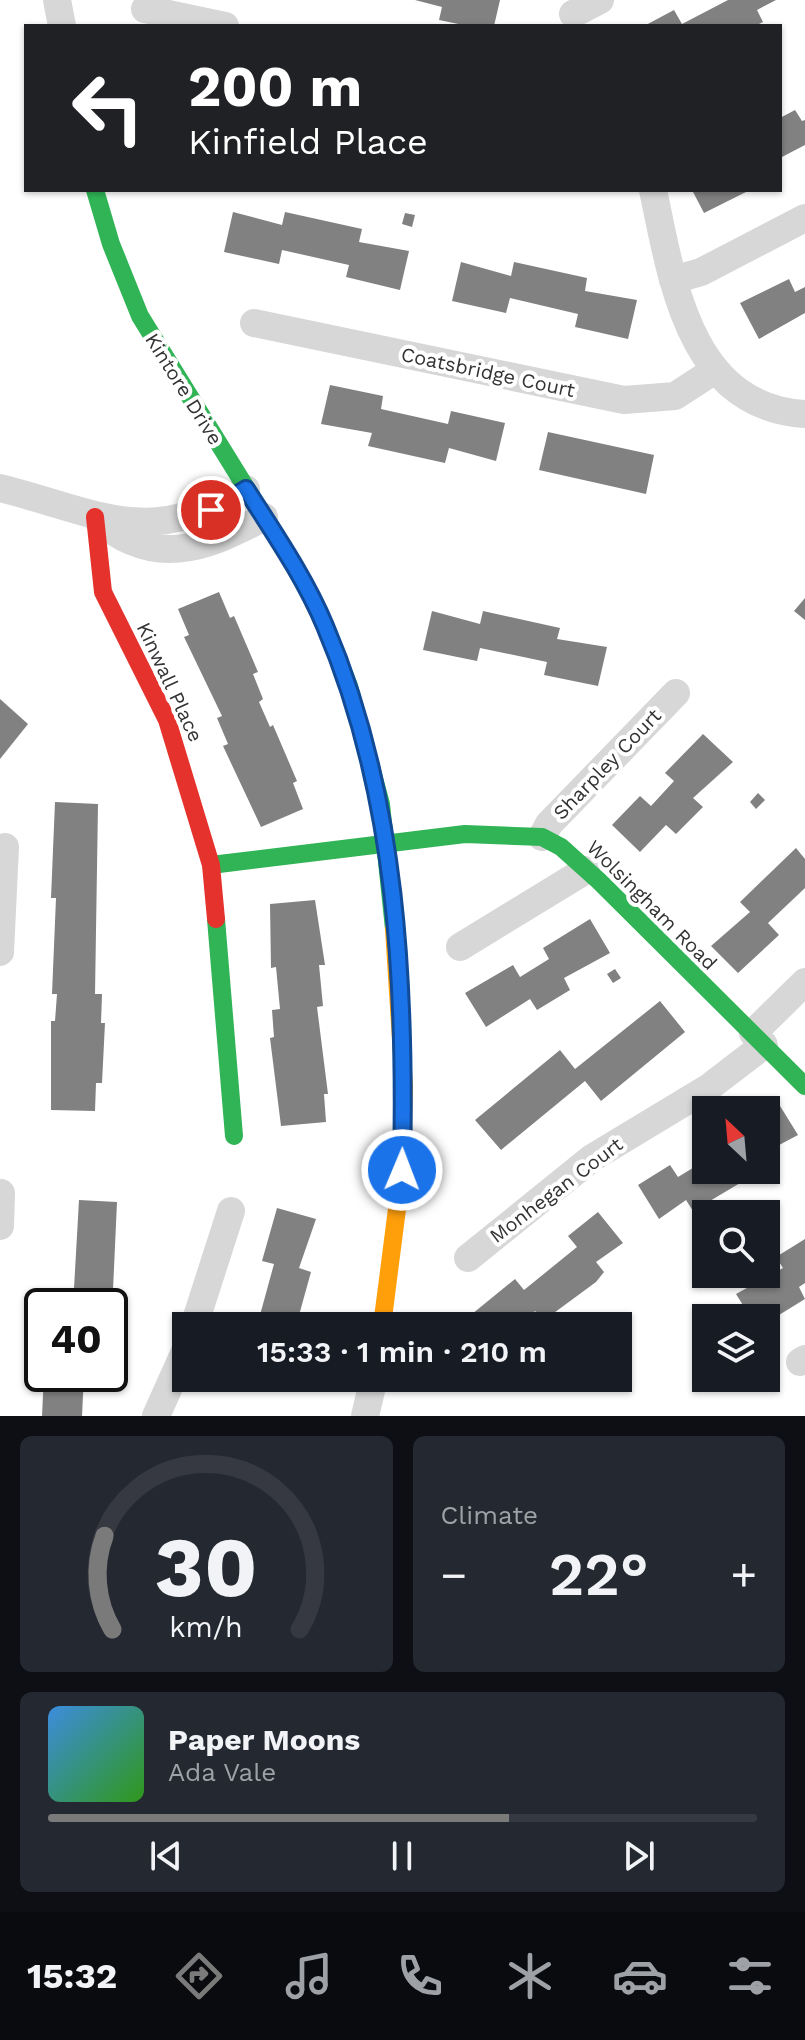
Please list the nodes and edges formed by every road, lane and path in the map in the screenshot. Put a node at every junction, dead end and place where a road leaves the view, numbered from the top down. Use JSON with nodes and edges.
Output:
{"nodes":[{"id":1,"x":57,"y":0,"type":"edge"},
{"id":2,"x":600,"y":0,"type":"edge"},
{"id":3,"x":145,"y":9,"type":"dead end"},
{"id":4,"x":572,"y":13,"type":"edge"},
{"id":5,"x":62,"y":24,"type":"edge"},
{"id":6,"x":216,"y":24,"type":"edge"},
{"id":7,"x":96,"y":192,"type":"edge"},
{"id":8,"x":653,"y":192,"type":"edge"},
{"id":9,"x":805,"y":218,"type":"edge"},
{"id":10,"x":673,"y":280,"type":"junction"},
{"id":11,"x":254,"y":323,"type":"dead end"},
{"id":12,"x":715,"y":370,"type":"junction"},
{"id":13,"x":805,"y":414,"type":"edge"},
{"id":14,"x":0,"y":488,"type":"edge"},
{"id":15,"x":246,"y":489,"type":"junction"},
{"id":16,"x":95,"y":517,"type":"junction"},
{"id":17,"x":264,"y":517,"type":"junction"},
{"id":18,"x":676,"y":693,"type":"dead end"},
{"id":19,"x":542,"y":837,"type":"junction"},
{"id":20,"x":386,"y":843,"type":"junction"},
{"id":21,"x":5,"y":847,"type":"dead end"},
{"id":22,"x":211,"y":865,"type":"junction"},
{"id":23,"x":586,"y":870,"type":"junction"},
{"id":24,"x":460,"y":947,"type":"dead end"},
{"id":25,"x":0,"y":952,"type":"edge"},
{"id":26,"x":805,"y":982,"type":"edge"},
{"id":27,"x":759,"y":1039,"type":"junction"},
{"id":28,"x":805,"y":1086,"type":"edge"},
{"id":29,"x":234,"y":1136,"type":"dead end"},
{"id":30,"x":1,"y":1193,"type":"edge"},
{"id":31,"x":231,"y":1211,"type":"dead end"},
{"id":32,"x":0,"y":1226,"type":"edge"},
{"id":33,"x":468,"y":1258,"type":"dead end"},
{"id":34,"x":199,"y":1312,"type":"edge"},
{"id":35,"x":384,"y":1312,"type":"edge"},
{"id":36,"x":172,"y":1380,"type":"edge"},
{"id":37,"x":371,"y":1392,"type":"edge"},
{"id":38,"x":156,"y":1416,"type":"edge"},
{"id":39,"x":365,"y":1416,"type":"edge"}],
"edges":[{"from":1,"to":5,"type":"street"},
{"from":2,"to":4,"type":"street"},
{"from":3,"to":6,"type":"street"},
{"from":7,"to":15,"type":"street","name":"Kintore Drive"},
{"from":8,"to":10,"type":"street"},
{"from":9,"to":10,"type":"street"},
{"from":10,"to":12,"type":"street"},
{"from":11,"to":12,"type":"street","name":"Coatsbridge Court"},
{"from":12,"to":13,"type":"street"},
{"from":14,"to":16,"type":"street"},
{"from":15,"to":16,"type":"street"},
{"from":15,"to":17,"type":"street","name":"Kintore Drive"},
{"from":16,"to":17,"type":"street"},
{"from":16,"to":22,"type":"street","name":"Kinwall Place"},
{"from":17,"to":20,"type":"street","name":"Kintore Drive"},
{"from":18,"to":19,"type":"street","name":"Sharpley Court"},
{"from":19,"to":20,"type":"street"},
{"from":19,"to":23,"type":"street","name":"Wolsingham Road"},
{"from":20,"to":22,"type":"street"},
{"from":20,"to":35,"type":"street","name":"Kintore Drive"},
{"from":21,"to":25,"type":"street"},
{"from":22,"to":29,"type":"street","name":"Kinwall Place"},
{"from":23,"to":24,"type":"street"},
{"from":23,"to":27,"type":"street","name":"Wolsingham Road"},
{"from":26,"to":27,"type":"street","name":"Monhegan Court"},
{"from":27,"to":28,"type":"street","name":"Wolsingham Road"},
{"from":27,"to":33,"type":"street","name":"Monhegan Court"},
{"from":30,"to":32,"type":"street"},
{"from":31,"to":34,"type":"street"},
{"from":36,"to":38,"type":"street"},
{"from":37,"to":39,"type":"street"}]}
